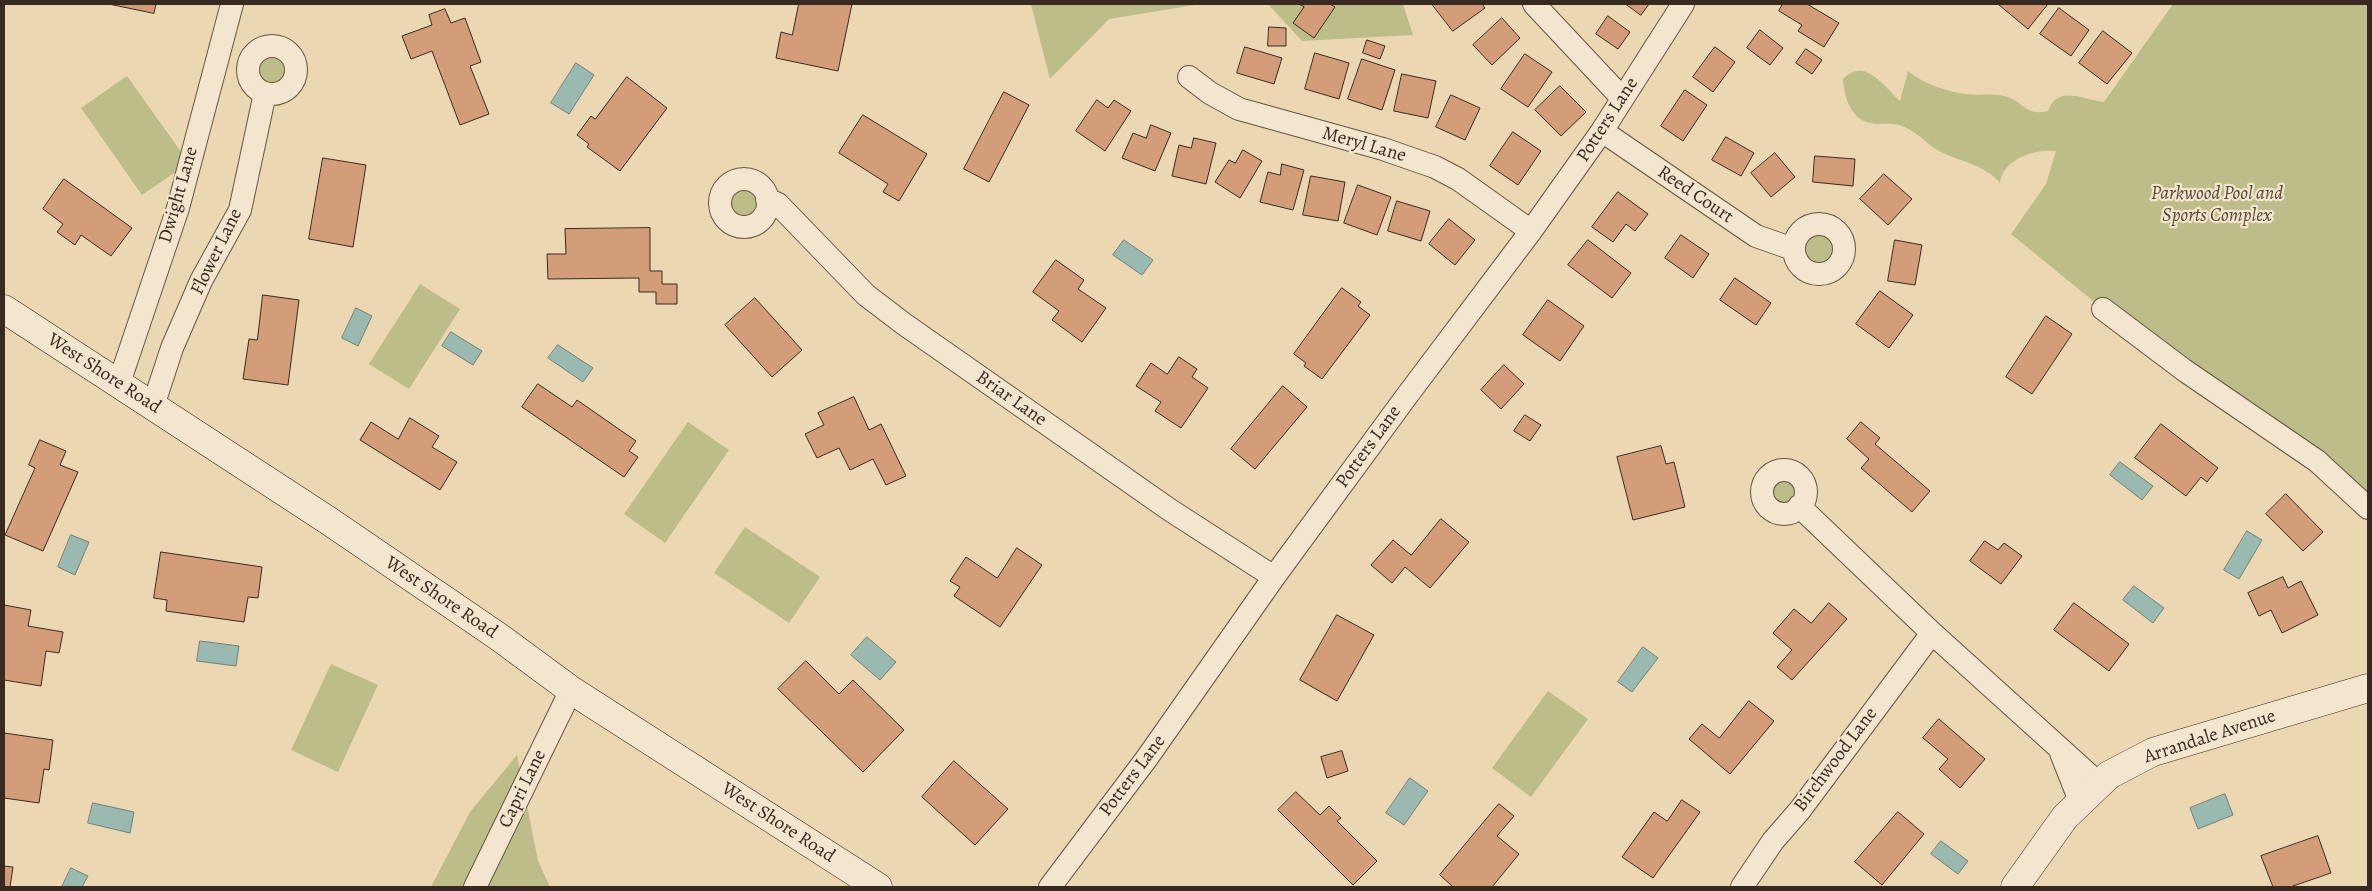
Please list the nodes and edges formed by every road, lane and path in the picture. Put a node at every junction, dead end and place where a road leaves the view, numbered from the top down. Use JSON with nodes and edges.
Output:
{"nodes":[{"id":1,"x":232,"y":4,"type":"edge"},
{"id":2,"x":1534,"y":4,"type":"edge"},
{"id":3,"x":1683,"y":4,"type":"edge"},
{"id":4,"x":1189,"y":77,"type":"dead end"},
{"id":5,"x":265,"y":93,"type":"dead end"},
{"id":6,"x":1622,"y":98,"type":"junction"},
{"id":7,"x":1602,"y":131,"type":"junction"},
{"id":8,"x":767,"y":199,"type":"dead end"},
{"id":9,"x":1531,"y":231,"type":"junction"},
{"id":10,"x":1793,"y":249,"type":"dead end"},
{"id":11,"x":4,"y":309,"type":"edge"},
{"id":12,"x":2103,"y":309,"type":"dead end"},
{"id":13,"x":119,"y":383,"type":"junction"},
{"id":14,"x":153,"y":406,"type":"junction"},
{"id":15,"x":1799,"y":506,"type":"dead end"},
{"id":16,"x":2368,"y":508,"type":"edge"},
{"id":17,"x":1274,"y":577,"type":"junction"},
{"id":18,"x":1932,"y":633,"type":"junction"},
{"id":19,"x":2368,"y":688,"type":"edge"},
{"id":20,"x":571,"y":690,"type":"junction"},
{"id":21,"x":2089,"y":792,"type":"junction"},
{"id":22,"x":475,"y":887,"type":"edge"},
{"id":23,"x":878,"y":887,"type":"edge"},
{"id":24,"x":1050,"y":887,"type":"edge"},
{"id":25,"x":1742,"y":887,"type":"edge"},
{"id":26,"x":2015,"y":887,"type":"edge"}],
"edges":[{"from":1,"to":13,"type":"street","name":"Dwight Lane"},
{"from":2,"to":6,"type":"street"},
{"from":3,"to":6,"type":"street","name":"Potters Lane"},
{"from":4,"to":9,"type":"street","name":"Meryl Lane"},
{"from":5,"to":14,"type":"street","name":"Flower Lane"},
{"from":6,"to":7,"type":"street","name":"Potters Lane"},
{"from":7,"to":9,"type":"street","name":"Potters Lane"},
{"from":7,"to":10,"type":"street","name":"Reed Court"},
{"from":8,"to":17,"type":"street","name":"Briar Lane"},
{"from":9,"to":17,"type":"street","name":"Potters Lane"},
{"from":11,"to":13,"type":"main road","name":"West Shore Road"},
{"from":12,"to":16,"type":"street"},
{"from":13,"to":14,"type":"main road","name":"West Shore Road"},
{"from":14,"to":20,"type":"main road","name":"West Shore Road"},
{"from":15,"to":18,"type":"street"},
{"from":17,"to":24,"type":"street","name":"Potters Lane"},
{"from":18,"to":21,"type":"street"},
{"from":18,"to":25,"type":"street","name":"Birchwood Lane"},
{"from":19,"to":21,"type":"main road","name":"Arrandale Avenue"},
{"from":20,"to":22,"type":"street","name":"Capri Lane"},
{"from":20,"to":23,"type":"main road","name":"West Shore Road"},
{"from":21,"to":26,"type":"main road","name":"Arrandale Avenue"}]}
